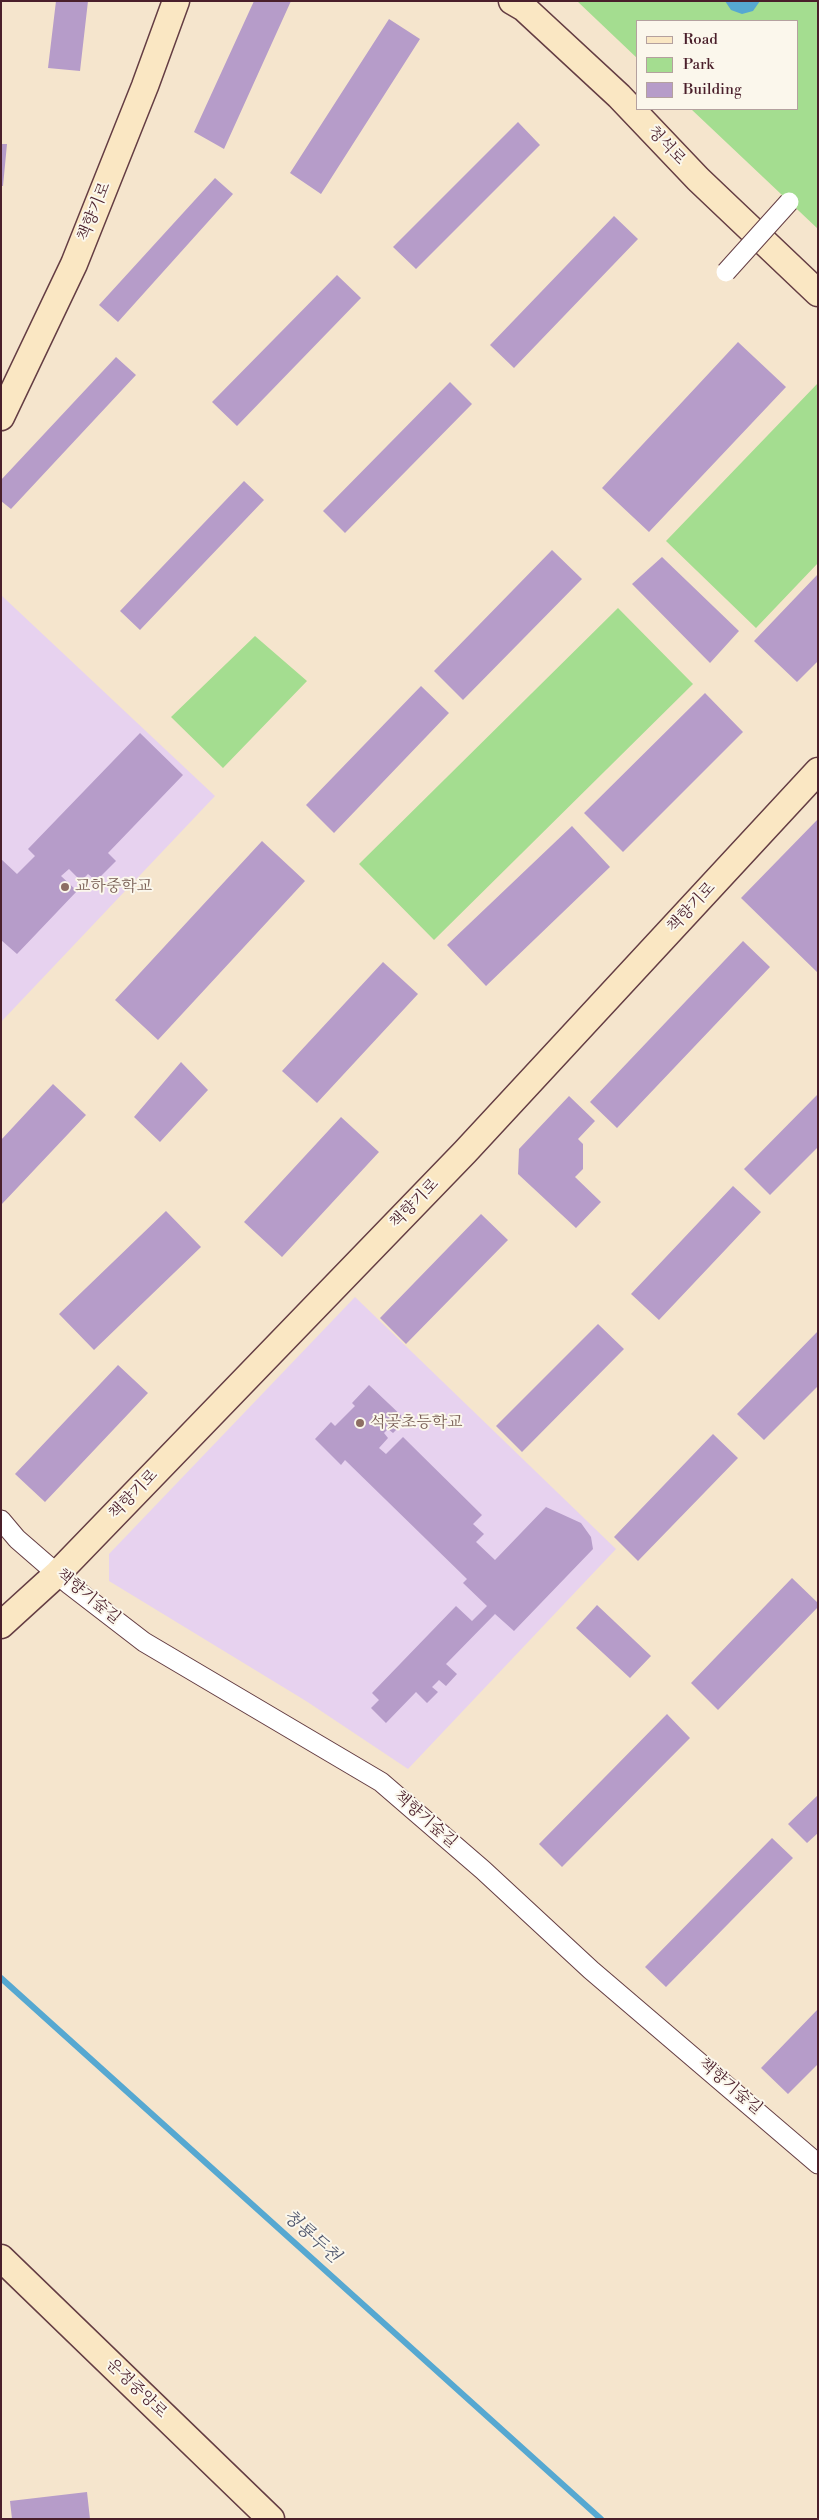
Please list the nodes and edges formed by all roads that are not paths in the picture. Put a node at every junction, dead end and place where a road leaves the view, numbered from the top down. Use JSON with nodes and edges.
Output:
{"nodes":[{"id":1,"x":176,"y":1,"type":"edge"},
{"id":2,"x":512,"y":1,"type":"edge"},
{"id":3,"x":789,"y":202,"type":"dead end"},
{"id":4,"x":726,"y":272,"type":"dead end"},
{"id":5,"x":818,"y":293,"type":"edge"},
{"id":6,"x":1,"y":417,"type":"edge"},
{"id":7,"x":818,"y":771,"type":"edge"},
{"id":8,"x":1,"y":1520,"type":"edge"},
{"id":9,"x":58,"y":1573,"type":"junction"},
{"id":10,"x":1,"y":1625,"type":"edge"},
{"id":11,"x":818,"y":2164,"type":"edge"},
{"id":12,"x":1,"y":2258,"type":"edge"},
{"id":13,"x":271,"y":2519,"type":"edge"}],
"edges":[{"from":1,"to":6,"type":"street","name":"책향기로"},
{"from":2,"to":5,"type":"street","name":"청석로"},
{"from":3,"to":4,"type":"street","bridge":true},
{"from":7,"to":9,"type":"street","name":"책향기로"},
{"from":8,"to":9,"type":"street","name":"책향기숲길"},
{"from":9,"to":10,"type":"street","name":"책향기로"},
{"from":9,"to":11,"type":"street","name":"책향기숲길"},
{"from":12,"to":13,"type":"street","name":"운정중앙로"}]}
